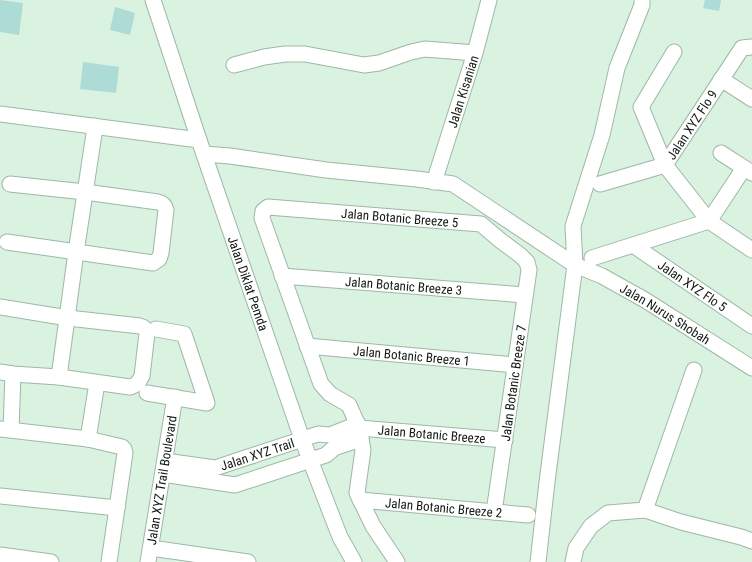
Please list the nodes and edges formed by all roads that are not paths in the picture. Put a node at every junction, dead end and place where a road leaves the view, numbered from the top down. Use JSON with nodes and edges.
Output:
{"nodes":[{"id":1,"x":153,"y":0,"type":"edge"},
{"id":2,"x":489,"y":0,"type":"edge"},
{"id":3,"x":642,"y":0,"type":"edge"},
{"id":4,"x":747,"y":47,"type":"edge"},
{"id":5,"x":674,"y":52,"type":"dead end"},
{"id":6,"x":475,"y":53,"type":"junction"},
{"id":7,"x":234,"y":65,"type":"dead end"},
{"id":8,"x":721,"y":79,"type":"junction"},
{"id":9,"x":752,"y":99,"type":"edge"},
{"id":10,"x":0,"y":114,"type":"edge"},
{"id":11,"x":94,"y":130,"type":"junction"},
{"id":12,"x":199,"y":140,"type":"junction"},
{"id":13,"x":721,"y":152,"type":"dead end"},
{"id":14,"x":204,"y":154,"type":"junction"},
{"id":15,"x":665,"y":165,"type":"junction"},
{"id":16,"x":748,"y":171,"type":"edge"},
{"id":17,"x":434,"y":182,"type":"junction"},
{"id":18,"x":10,"y":184,"type":"dead end"},
{"id":19,"x":600,"y":184,"type":"dead end"},
{"id":20,"x":85,"y":192,"type":"junction"},
{"id":21,"x":709,"y":221,"type":"junction"},
{"id":22,"x":8,"y":242,"type":"dead end"},
{"id":23,"x":633,"y":245,"type":"junction"},
{"id":24,"x":752,"y":250,"type":"edge"},
{"id":25,"x":76,"y":252,"type":"junction"},
{"id":26,"x":520,"y":255,"type":"joint"},
{"id":27,"x":592,"y":258,"type":"dead end"},
{"id":28,"x":575,"y":265,"type":"junction"},
{"id":29,"x":282,"y":276,"type":"junction"},
{"id":30,"x":525,"y":295,"type":"junction"},
{"id":31,"x":0,"y":307,"type":"edge"},
{"id":32,"x":68,"y":318,"type":"junction"},
{"id":33,"x":752,"y":326,"type":"edge"},
{"id":34,"x":156,"y":329,"type":"dead end"},
{"id":35,"x":307,"y":346,"type":"junction"},
{"id":36,"x":515,"y":365,"type":"junction"},
{"id":37,"x":752,"y":368,"type":"edge"},
{"id":38,"x":694,"y":370,"type":"dead end"},
{"id":39,"x":7,"y":373,"type":"edge"},
{"id":40,"x":59,"y":377,"type":"junction"},
{"id":41,"x":97,"y":383,"type":"junction"},
{"id":42,"x":147,"y":393,"type":"dead end"},
{"id":43,"x":175,"y":397,"type":"junction"},
{"id":44,"x":5,"y":429,"type":"edge"},
{"id":45,"x":359,"y":430,"type":"junction"},
{"id":46,"x":88,"y":439,"type":"junction"},
{"id":47,"x":302,"y":439,"type":"junction"},
{"id":48,"x":505,"y":440,"type":"junction"},
{"id":49,"x":311,"y":460,"type":"junction"},
{"id":50,"x":164,"y":467,"type":"junction"},
{"id":51,"x":0,"y":496,"type":"edge"},
{"id":52,"x":360,"y":500,"type":"junction"},
{"id":53,"x":117,"y":508,"type":"junction"},
{"id":54,"x":645,"y":510,"type":"junction"},
{"id":55,"x":494,"y":512,"type":"junction"},
{"id":56,"x":528,"y":516,"type":"dead end"},
{"id":57,"x":752,"y":541,"type":"edge"},
{"id":58,"x":0,"y":555,"type":"edge"},
{"id":59,"x":150,"y":555,"type":"edge"},
{"id":60,"x":51,"y":562,"type":"edge"},
{"id":61,"x":109,"y":562,"type":"edge"},
{"id":62,"x":248,"y":562,"type":"edge"},
{"id":63,"x":354,"y":562,"type":"edge"},
{"id":64,"x":398,"y":562,"type":"edge"},
{"id":65,"x":538,"y":562,"type":"edge"},
{"id":66,"x":573,"y":562,"type":"edge"}],
"edges":[{"from":1,"to":12,"type":"street","name":"Jalan Diklat Pemda"},
{"from":2,"to":6,"type":"street","name":"Jalan Kisanian"},
{"from":3,"to":28,"type":"street"},
{"from":4,"to":8,"type":"street","name":"Jalan XYZ Flo 9"},
{"from":5,"to":15,"type":"street"},
{"from":6,"to":7,"type":"street"},
{"from":6,"to":17,"type":"street","name":"Jalan Kisanian"},
{"from":8,"to":9,"type":"street"},
{"from":8,"to":15,"type":"street","name":"Jalan XYZ Flo 9"},
{"from":10,"to":11,"type":"street"},
{"from":11,"to":12,"type":"street"},
{"from":11,"to":20,"type":"street"},
{"from":12,"to":14,"type":"street","name":"Jalan Diklat Pemda"},
{"from":13,"to":16,"type":"street"},
{"from":14,"to":17,"type":"street","name":"Jalan Nurus Shobah"},
{"from":14,"to":47,"type":"street","name":"Jalan Diklat Pemda"},
{"from":15,"to":19,"type":"street","name":"Jalan XYZ Flo 9"},
{"from":15,"to":21,"type":"street"},
{"from":16,"to":21,"type":"street"},
{"from":17,"to":28,"type":"street","name":"Jalan Nurus Shobah"},
{"from":18,"to":20,"type":"street"},
{"from":20,"to":25,"type":"street"},
{"from":20,"to":25,"type":"street"},
{"from":21,"to":23,"type":"street"},
{"from":21,"to":24,"type":"street"},
{"from":22,"to":25,"type":"street"},
{"from":23,"to":27,"type":"street"},
{"from":23,"to":33,"type":"street","name":"Jalan XYZ Flo 5"},
{"from":25,"to":32,"type":"street"},
{"from":26,"to":29,"type":"street","name":"Jalan Botanic Breeze 5"},
{"from":26,"to":30,"type":"street","name":"Jalan Botanic Breeze 7"},
{"from":28,"to":37,"type":"street","name":"Jalan Nurus Shobah"},
{"from":28,"to":65,"type":"street"},
{"from":29,"to":30,"type":"street","name":"Jalan Botanic Breeze 3"},
{"from":29,"to":35,"type":"street"},
{"from":30,"to":36,"type":"street","name":"Jalan Botanic Breeze 7"},
{"from":31,"to":32,"type":"street"},
{"from":32,"to":40,"type":"street"},
{"from":32,"to":41,"type":"street"},
{"from":34,"to":43,"type":"street"},
{"from":35,"to":36,"type":"street","name":"Jalan Botanic Breeze 1"},
{"from":35,"to":45,"type":"street"},
{"from":36,"to":48,"type":"street","name":"Jalan Botanic Breeze 7"},
{"from":38,"to":54,"type":"street"},
{"from":39,"to":40,"type":"street"},
{"from":39,"to":44,"type":"street"},
{"from":40,"to":41,"type":"street"},
{"from":41,"to":46,"type":"street"},
{"from":42,"to":43,"type":"street"},
{"from":43,"to":50,"type":"street","name":"Jalan XYZ Trail Boulevard"},
{"from":44,"to":46,"type":"street"},
{"from":45,"to":47,"type":"street","name":"Jalan Botanic Breeze"},
{"from":45,"to":48,"type":"street","name":"Jalan Botanic Breeze"},
{"from":45,"to":49,"type":"street","name":"Jalan Botanic Breeze"},
{"from":45,"to":52,"type":"street"},
{"from":46,"to":53,"type":"street"},
{"from":47,"to":49,"type":"street","name":"Jalan Diklat Pemda"},
{"from":47,"to":50,"type":"street","name":"Jalan XYZ Trail"},
{"from":48,"to":55,"type":"street","name":"Jalan Botanic Breeze 7"},
{"from":49,"to":50,"type":"street","name":"Jalan XYZ Trail"},
{"from":49,"to":63,"type":"street","name":"Jalan Diklat Pemda"},
{"from":50,"to":59,"type":"street","name":"Jalan XYZ Trail Boulevard"},
{"from":51,"to":53,"type":"street"},
{"from":52,"to":55,"type":"street","name":"Jalan Botanic Breeze 2"},
{"from":52,"to":64,"type":"street"},
{"from":53,"to":61,"type":"street"},
{"from":54,"to":57,"type":"street"},
{"from":54,"to":66,"type":"street"},
{"from":55,"to":56,"type":"street","name":"Jalan Botanic Breeze 2"},
{"from":58,"to":60,"type":"street"},
{"from":59,"to":62,"type":"street"}]}
